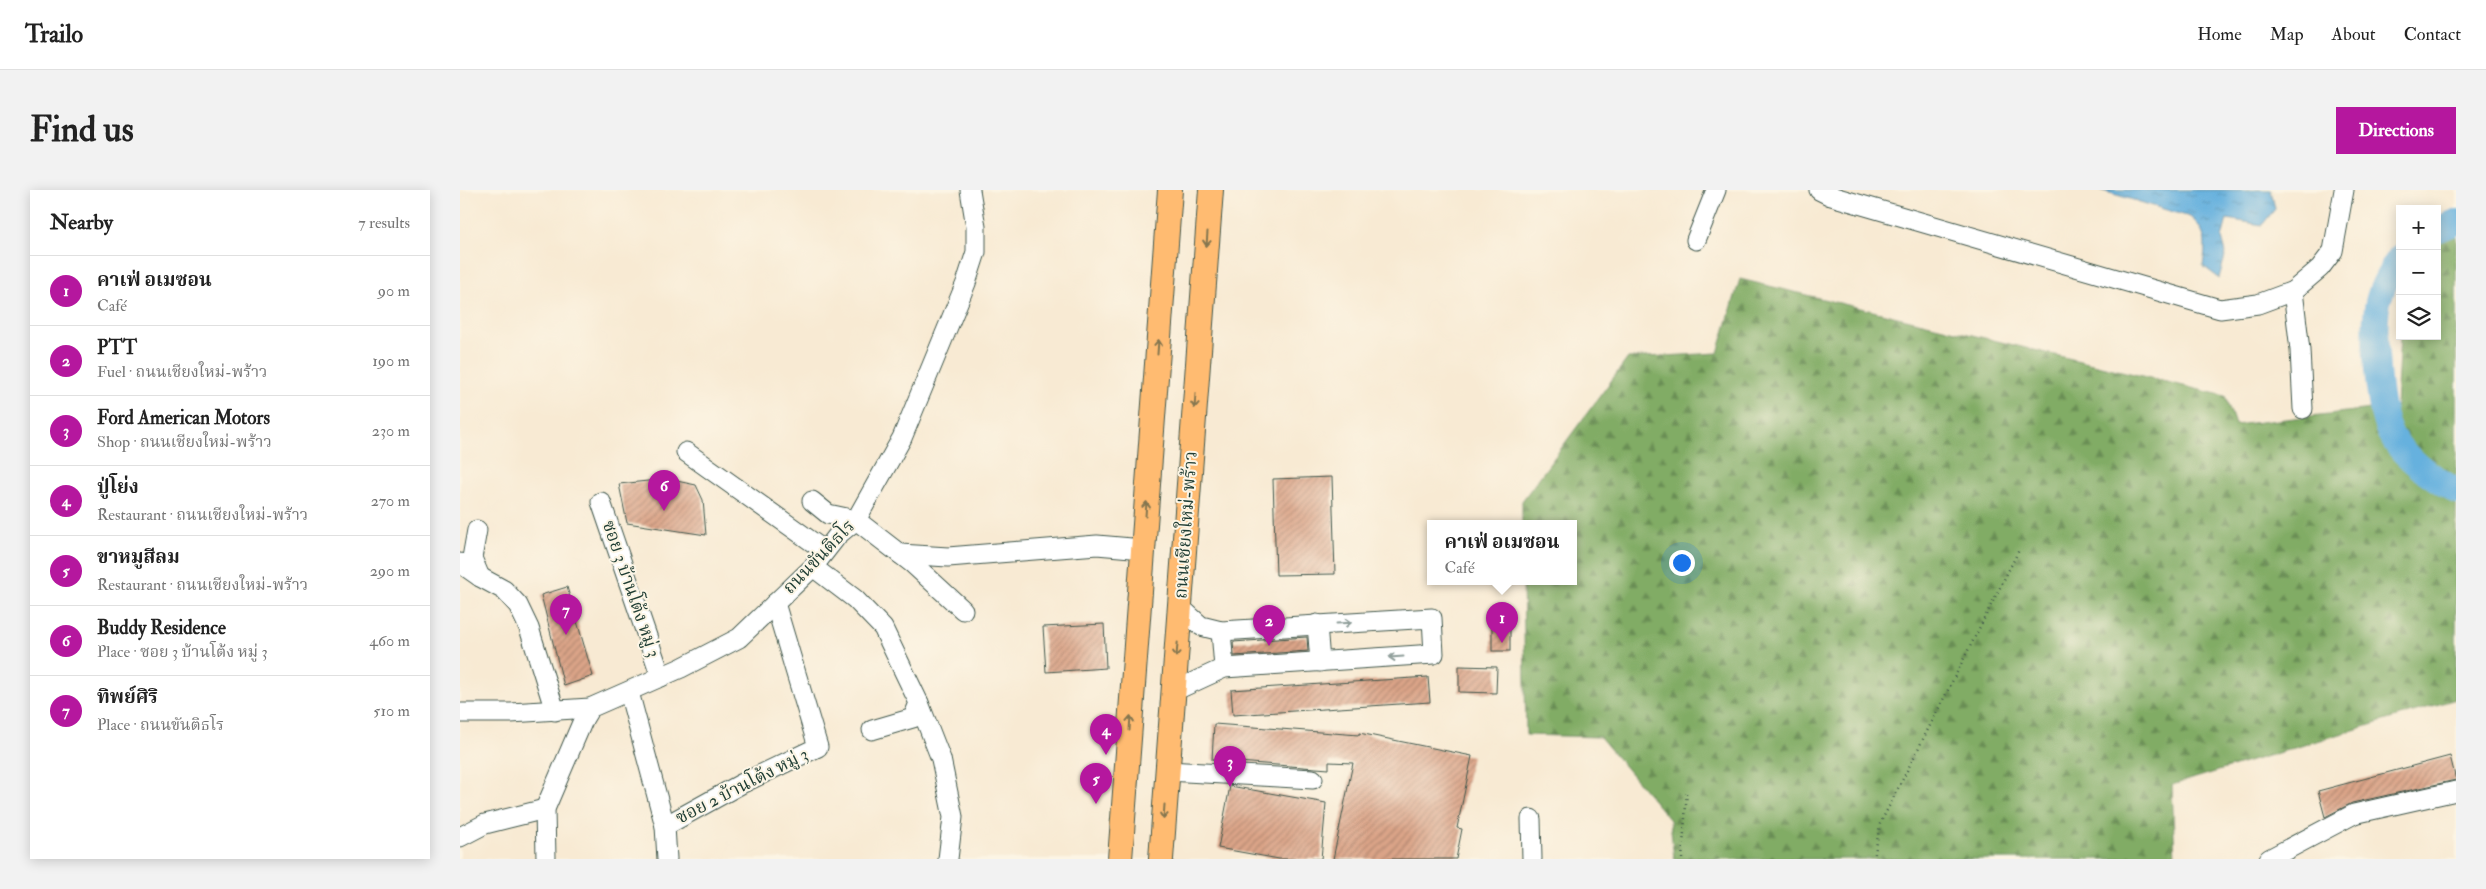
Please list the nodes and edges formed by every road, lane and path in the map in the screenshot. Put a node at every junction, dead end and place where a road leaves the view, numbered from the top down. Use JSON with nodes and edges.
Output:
{"nodes":[{"id":1,"x":970,"y":190,"type":"edge"},
{"id":2,"x":1170,"y":190,"type":"edge"},
{"id":3,"x":1210,"y":190,"type":"edge"},
{"id":4,"x":1716,"y":190,"type":"edge"},
{"id":5,"x":1819,"y":190,"type":"edge"},
{"id":6,"x":2344,"y":190,"type":"edge"},
{"id":7,"x":1696,"y":240,"type":"dead end"},
{"id":8,"x":2293,"y":291,"type":"junction"},
{"id":9,"x":2303,"y":408,"type":"dead end"},
{"id":10,"x":686,"y":452,"type":"dead end"},
{"id":11,"x":812,"y":501,"type":"dead end"},
{"id":12,"x":601,"y":502,"type":"dead end"},
{"id":13,"x":856,"y":520,"type":"junction"},
{"id":14,"x":477,"y":530,"type":"dead end"},
{"id":15,"x":2020,"y":548,"type":"dead end"},
{"id":16,"x":1143,"y":549,"type":"junction"},
{"id":17,"x":825,"y":551,"type":"junction"},
{"id":18,"x":900,"y":554,"type":"junction"},
{"id":19,"x":460,"y":562,"type":"edge"},
{"id":20,"x":812,"y":566,"type":"junction"},
{"id":21,"x":480,"y":577,"type":"junction"},
{"id":22,"x":775,"y":603,"type":"junction"},
{"id":23,"x":1180,"y":607,"type":"junction"},
{"id":24,"x":963,"y":610,"type":"dead end"},
{"id":25,"x":1317,"y":624,"type":"junction"},
{"id":26,"x":1221,"y":631,"type":"junction"},
{"id":27,"x":1320,"y":662,"type":"junction"},
{"id":28,"x":1224,"y":668,"type":"junction"},
{"id":29,"x":661,"y":677,"type":"junction"},
{"id":30,"x":1174,"y":691,"type":"junction"},
{"id":31,"x":629,"y":692,"type":"junction"},
{"id":32,"x":920,"y":703,"type":"junction"},
{"id":33,"x":590,"y":708,"type":"junction"},
{"id":34,"x":555,"y":711,"type":"junction"},
{"id":35,"x":460,"y":713,"type":"edge"},
{"id":36,"x":872,"y":730,"type":"dead end"},
{"id":37,"x":1167,"y":771,"type":"junction"},
{"id":38,"x":1313,"y":779,"type":"dead end"},
{"id":39,"x":1687,"y":791,"type":"dead end"},
{"id":40,"x":2456,"y":791,"type":"edge"},
{"id":41,"x":545,"y":808,"type":"junction"},
{"id":42,"x":1531,"y":819,"type":"dead end"},
{"id":43,"x":665,"y":826,"type":"junction"},
{"id":44,"x":460,"y":837,"type":"edge"},
{"id":45,"x":546,"y":859,"type":"edge"},
{"id":46,"x":667,"y":859,"type":"edge"},
{"id":47,"x":948,"y":859,"type":"edge"},
{"id":48,"x":1120,"y":859,"type":"edge"},
{"id":49,"x":1161,"y":859,"type":"edge"},
{"id":50,"x":1532,"y":859,"type":"edge"},
{"id":51,"x":1682,"y":859,"type":"edge"},
{"id":52,"x":1874,"y":859,"type":"edge"},
{"id":53,"x":2269,"y":859,"type":"edge"}],
"edges":[{"from":1,"to":13,"type":"street","name":"ถนนขันติธโร"},
{"from":16,"to":2,"type":"main road","one_way":true},
{"from":3,"to":23,"type":"main road","name":"ถนนเชียงใหม่-พร้าว","one_way":true},
{"from":4,"to":7,"type":"street"},
{"from":5,"to":8,"type":"street"},
{"from":6,"to":8,"type":"street"},
{"from":8,"to":9,"type":"street"},
{"from":10,"to":17,"type":"street"},
{"from":11,"to":13,"type":"street"},
{"from":12,"to":29,"type":"street","name":"ซอย 3 บ้านโต้ง หมู่ 3"},
{"from":13,"to":17,"type":"street","name":"ถนนขันติธโร"},
{"from":13,"to":18,"type":"street"},
{"from":14,"to":21,"type":"street"},
{"from":15,"to":52,"type":"path"},
{"from":16,"to":18,"type":"street"},
{"from":48,"to":16,"type":"main road","one_way":true},
{"from":17,"to":20,"type":"street","name":"ถนนขันติธโร"},
{"from":18,"to":24,"type":"street"},
{"from":19,"to":21,"type":"street"},
{"from":20,"to":22,"type":"street","name":"ถนนขันติธโร"},
{"from":20,"to":32,"type":"street"},
{"from":21,"to":34,"type":"street"},
{"from":22,"to":29,"type":"street","name":"ถนนขันติธโร"},
{"from":22,"to":43,"type":"street","name":"ซอย 2 บ้านโต้ง หมู่ 3"},
{"from":23,"to":26,"type":"street"},
{"from":23,"to":30,"type":"main road","name":"ถนนเชียงใหม่-พร้าว","one_way":true},
{"from":25,"to":26,"type":"street"},
{"from":25,"to":27,"type":"street"},
{"from":25,"to":27,"type":"street","one_way":true},
{"from":26,"to":28,"type":"street"},
{"from":27,"to":28,"type":"street"},
{"from":28,"to":30,"type":"street"},
{"from":29,"to":31,"type":"street","name":"ถนนขันติธโร"},
{"from":30,"to":37,"type":"main road","name":"ถนนเชียงใหม่-พร้าว"},
{"from":31,"to":33,"type":"street","name":"ถนนขันติธโร"},
{"from":31,"to":43,"type":"street"},
{"from":32,"to":36,"type":"street"},
{"from":32,"to":47,"type":"street"},
{"from":33,"to":34,"type":"street","name":"ถนนขันติธโร"},
{"from":33,"to":41,"type":"street"},
{"from":34,"to":35,"type":"street","name":"ถนนขันติธโร"},
{"from":37,"to":38,"type":"street"},
{"from":37,"to":49,"type":"main road","name":"ถนนเชียงใหม่-พร้าว","one_way":true},
{"from":39,"to":51,"type":"path"},
{"from":40,"to":53,"type":"street"},
{"from":41,"to":44,"type":"street"},
{"from":41,"to":45,"type":"street"},
{"from":42,"to":50,"type":"street"},
{"from":43,"to":46,"type":"street"}]}
